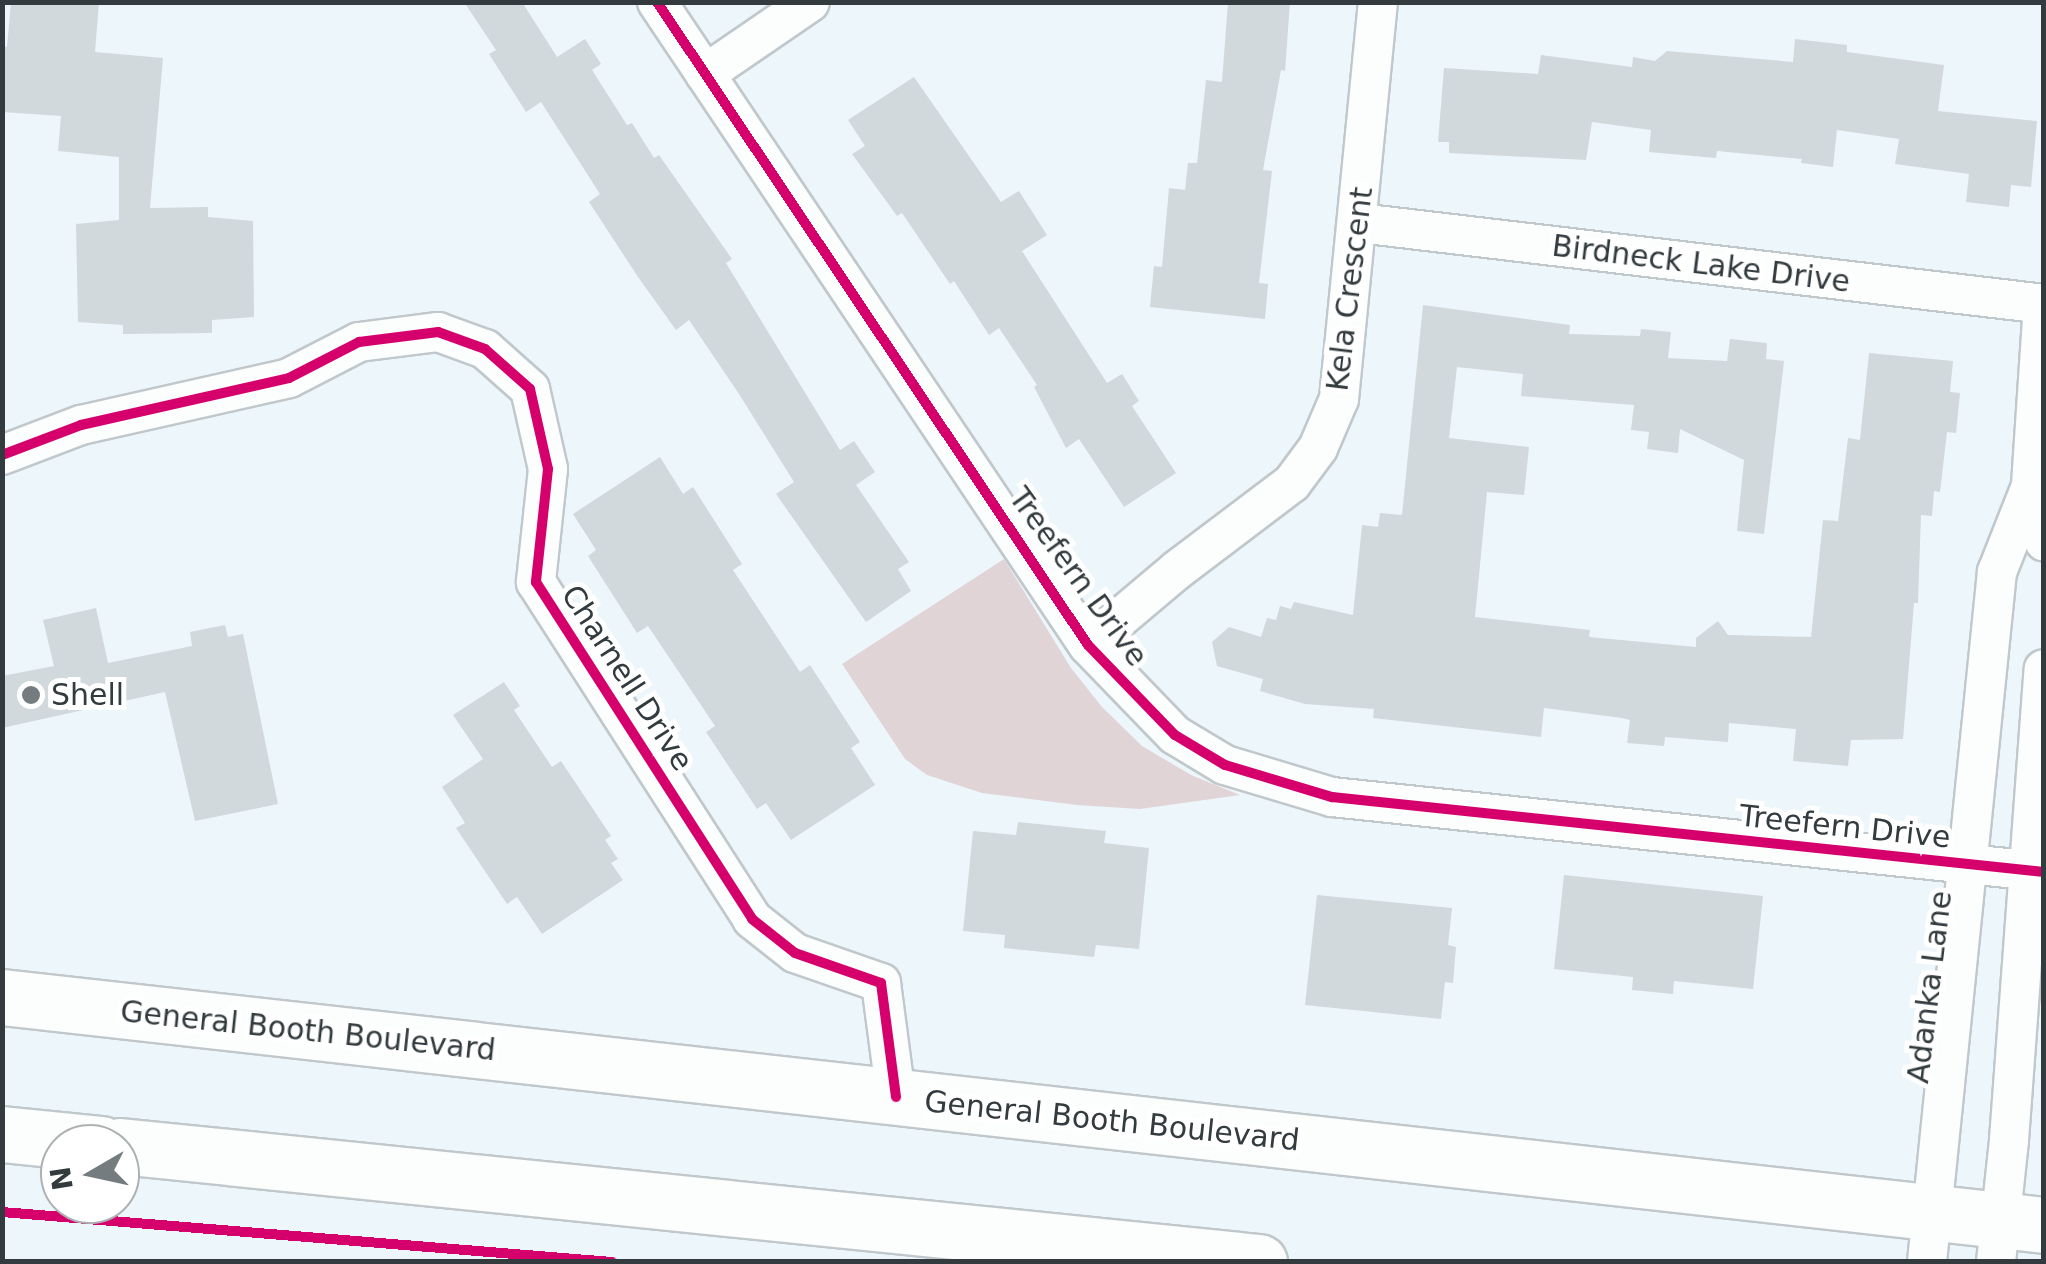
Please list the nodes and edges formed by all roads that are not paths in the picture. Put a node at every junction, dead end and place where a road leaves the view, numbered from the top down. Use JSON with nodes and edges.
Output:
{"nodes":[{"id":1,"x":657,"y":2,"type":"edge"},
{"id":2,"x":810,"y":2,"type":"edge"},
{"id":3,"x":1378,"y":2,"type":"edge"},
{"id":4,"x":705,"y":74,"type":"junction"},
{"id":5,"x":1359,"y":223,"type":"junction"},
{"id":6,"x":2043,"y":304,"type":"edge"},
{"id":7,"x":2,"y":454,"type":"edge"},
{"id":8,"x":2031,"y":486,"type":"junction"},
{"id":9,"x":2044,"y":541,"type":"edge"},
{"id":10,"x":1088,"y":645,"type":"junction"},
{"id":11,"x":2044,"y":668,"type":"edge"},
{"id":12,"x":1969,"y":865,"type":"junction"},
{"id":13,"x":2036,"y":871,"type":"edge"},
{"id":14,"x":2,"y":998,"type":"edge"},
{"id":15,"x":896,"y":1097,"type":"junction"},
{"id":16,"x":2,"y":1134,"type":"edge"},
{"id":17,"x":40,"y":1138,"type":"edge"},
{"id":18,"x":140,"y":1148,"type":"edge"},
{"id":19,"x":2013,"y":1236,"type":"edge"},
{"id":20,"x":1929,"y":1237,"type":"edge"},
{"id":21,"x":1259,"y":1262,"type":"edge"}],
"edges":[{"from":1,"to":4,"type":"street","name":"Treefern Drive"},
{"from":2,"to":4,"type":"street"},
{"from":3,"to":5,"type":"street","name":"Kela Crescent"},
{"from":4,"to":10,"type":"street","name":"Treefern Drive"},
{"from":5,"to":6,"type":"street","name":"Birdneck Lake Drive"},
{"from":5,"to":10,"type":"street","name":"Kela Crescent"},
{"from":6,"to":8,"type":"street","name":"Adanka Lane"},
{"from":7,"to":15,"type":"street","name":"Charnell Drive"},
{"from":8,"to":9,"type":"street","name":"Adanka Lane"},
{"from":8,"to":12,"type":"street","name":"Adanka Lane"},
{"from":10,"to":12,"type":"street","name":"Treefern Drive"},
{"from":11,"to":13,"type":"street"},
{"from":12,"to":13,"type":"street","name":"Treefern Drive"},
{"from":12,"to":20,"type":"street","name":"Adanka Lane"},
{"from":13,"to":19,"type":"street"},
{"from":14,"to":15,"type":"highway","name":"General Booth Boulevard"},
{"from":15,"to":20,"type":"highway","name":"General Booth Boulevard"},
{"from":16,"to":17,"type":"highway"},
{"from":18,"to":21,"type":"highway"},
{"from":19,"to":20,"type":"highway","name":"General Booth Boulevard"}]}
